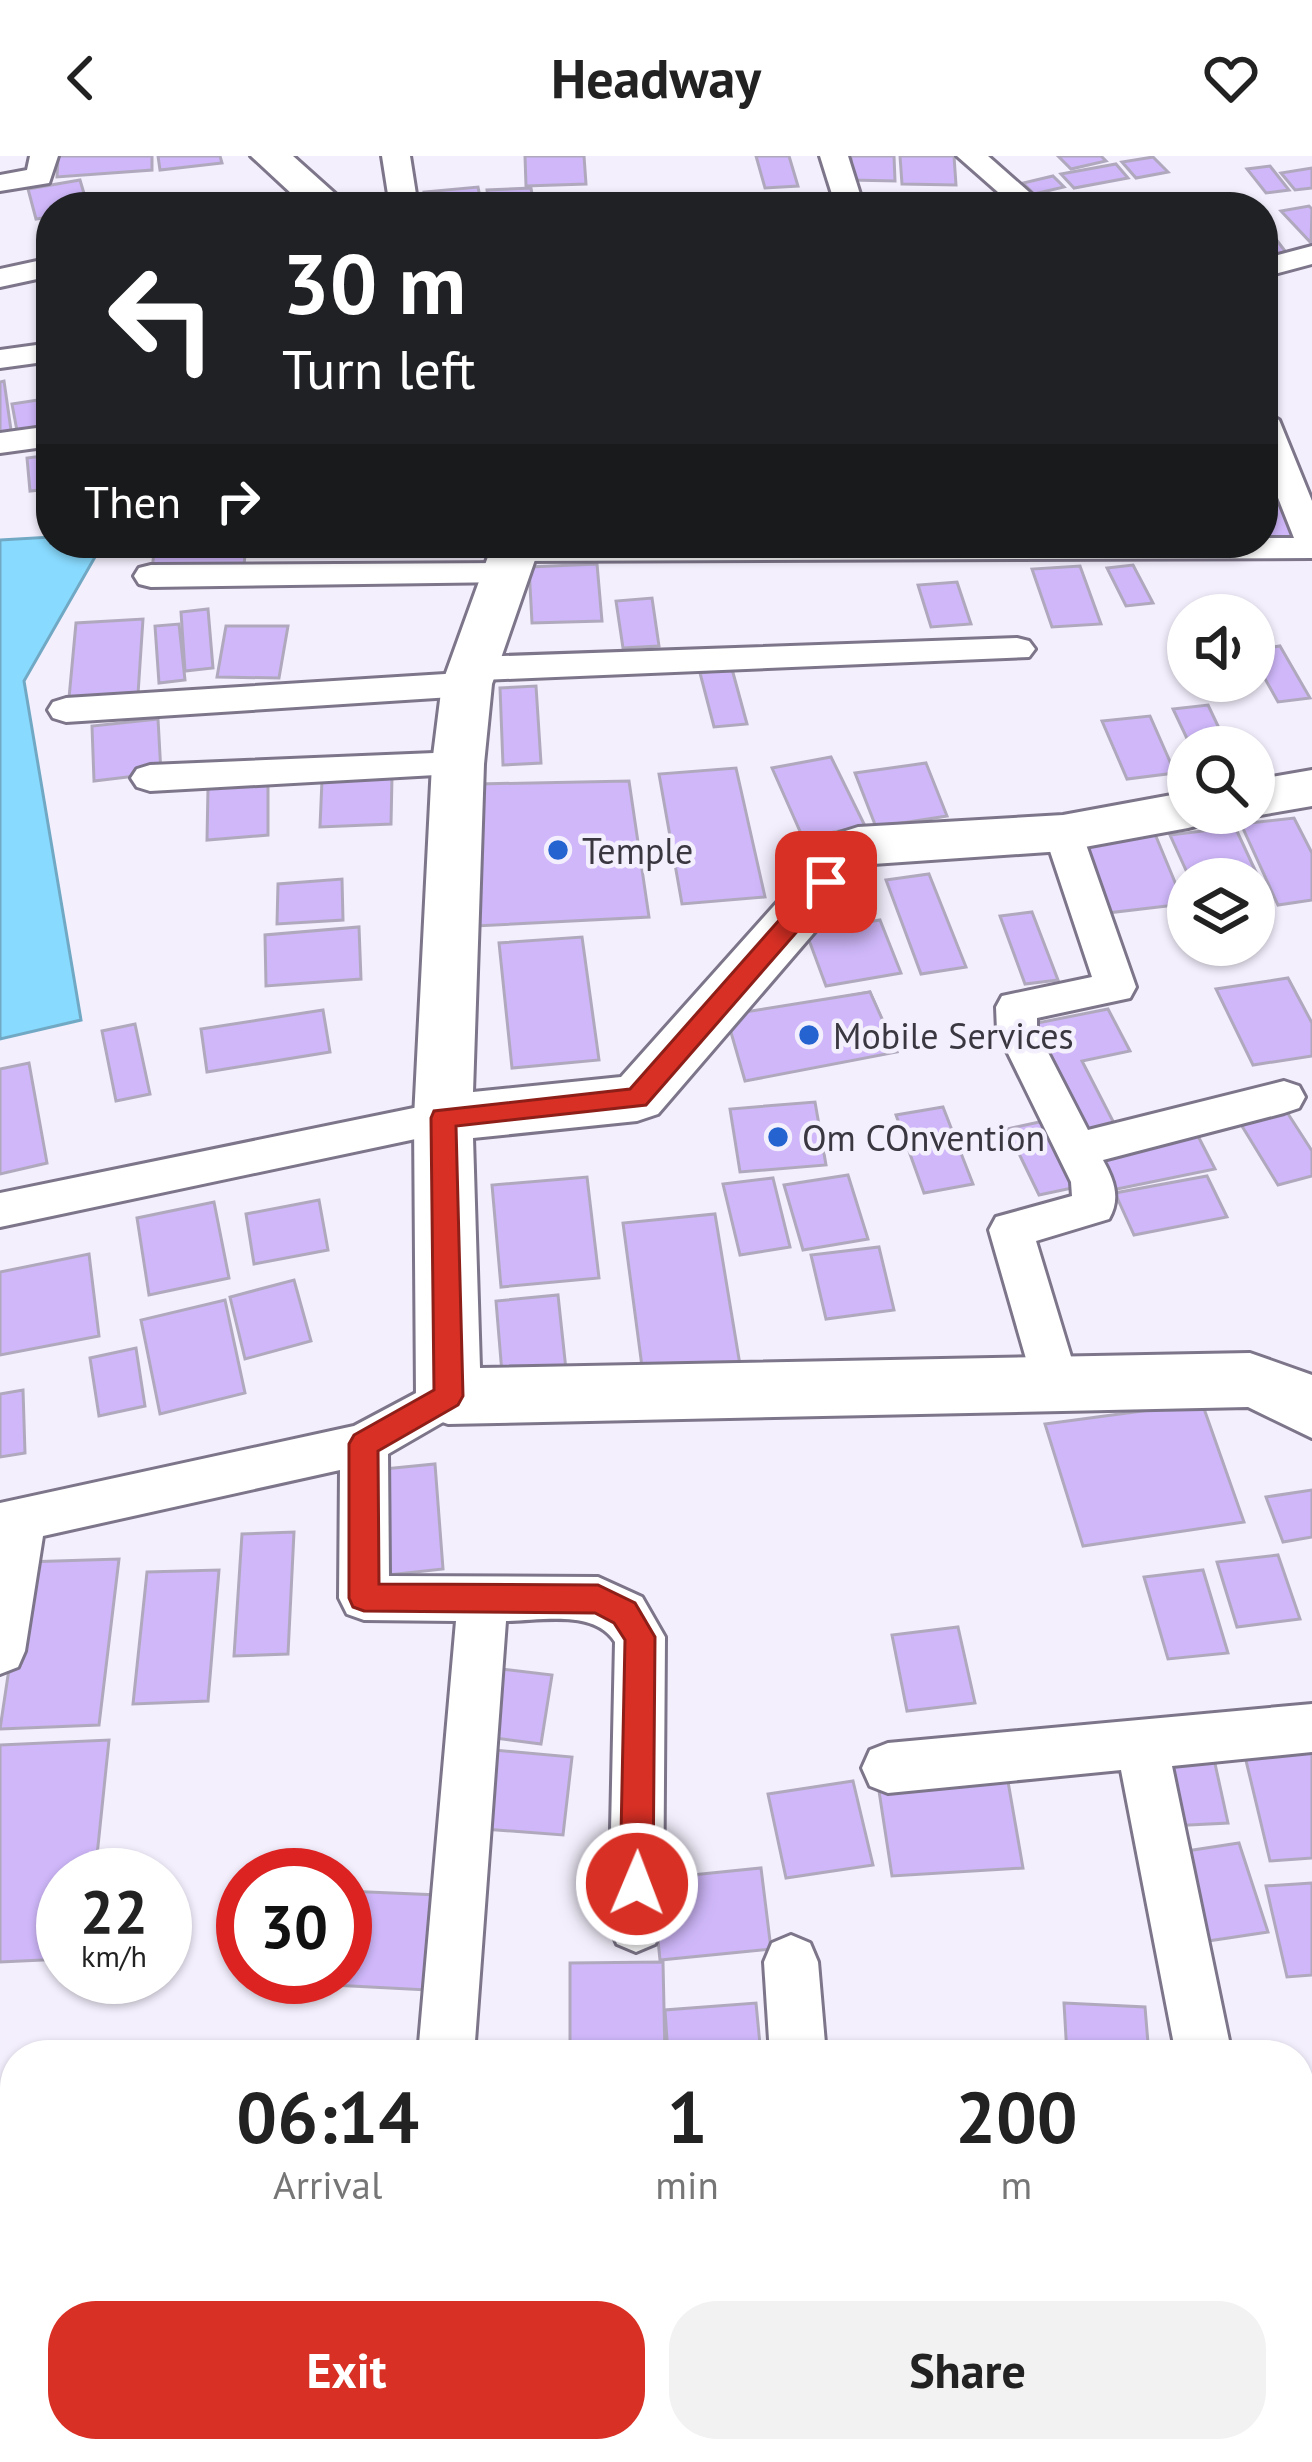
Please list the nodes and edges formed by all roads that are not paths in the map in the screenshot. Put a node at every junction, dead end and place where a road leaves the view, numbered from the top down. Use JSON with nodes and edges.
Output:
{"nodes":[{"id":1,"x":44,"y":156,"type":"edge"},
{"id":2,"x":270,"y":156,"type":"edge"},
{"id":3,"x":396,"y":156,"type":"edge"},
{"id":4,"x":834,"y":156,"type":"edge"},
{"id":5,"x":970,"y":156,"type":"edge"},
{"id":6,"x":0,"y":183,"type":"edge"},
{"id":7,"x":312,"y":192,"type":"edge"},
{"id":8,"x":402,"y":192,"type":"edge"},
{"id":9,"x":845,"y":192,"type":"edge"},
{"id":10,"x":1014,"y":192,"type":"edge"},
{"id":11,"x":1312,"y":255,"type":"edge"},
{"id":12,"x":1278,"y":264,"type":"edge"},
{"id":13,"x":36,"y":270,"type":"edge"},
{"id":14,"x":0,"y":278,"type":"edge"},
{"id":15,"x":36,"y":354,"type":"edge"},
{"id":16,"x":0,"y":359,"type":"edge"},
{"id":17,"x":36,"y":438,"type":"edge"},
{"id":18,"x":0,"y":443,"type":"edge"},
{"id":19,"x":1278,"y":457,"type":"edge"},
{"id":20,"x":1311,"y":538,"type":"edge"},
{"id":21,"x":1278,"y":539,"type":"edge"},
{"id":22,"x":475,"y":558,"type":"edge"},
{"id":23,"x":510,"y":558,"type":"edge"},
{"id":24,"x":151,"y":576,"type":"dead end"},
{"id":25,"x":1017,"y":649,"type":"dead end"},
{"id":26,"x":472,"y":676,"type":"junction"},
{"id":27,"x":66,"y":710,"type":"dead end"},
{"id":28,"x":458,"y":764,"type":"junction"},
{"id":29,"x":150,"y":778,"type":"dead end"},
{"id":30,"x":1312,"y":788,"type":"edge"},
{"id":31,"x":1275,"y":795,"type":"edge"},
{"id":32,"x":1167,"y":814,"type":"edge"},
{"id":33,"x":1064,"y":833,"type":"junction"},
{"id":34,"x":1284,"y":1097,"type":"dead end"},
{"id":35,"x":443,"y":1118,"type":"junction"},
{"id":36,"x":1077,"y":1150,"type":"junction"},
{"id":37,"x":0,"y":1210,"type":"edge"},
{"id":38,"x":1056,"y":1383,"type":"junction"},
{"id":39,"x":448,"y":1396,"type":"junction"},
{"id":40,"x":1312,"y":1410,"type":"edge"},
{"id":41,"x":364,"y":1444,"type":"junction"},
{"id":42,"x":11,"y":1521,"type":"edge"},
{"id":43,"x":483,"y":1595,"type":"junction"},
{"id":44,"x":0,"y":1651,"type":"edge"},
{"id":45,"x":1312,"y":1728,"type":"edge"},
{"id":46,"x":1142,"y":1744,"type":"junction"},
{"id":47,"x":888,"y":1768,"type":"dead end"},
{"id":48,"x":636,"y":1925,"type":"dead end"},
{"id":49,"x":791,"y":1962,"type":"dead end"},
{"id":50,"x":447,"y":2040,"type":"edge"},
{"id":51,"x":797,"y":2040,"type":"edge"},
{"id":52,"x":1201,"y":2040,"type":"edge"}],
"edges":[{"from":1,"to":6,"type":"street"},
{"from":2,"to":7,"type":"street"},
{"from":3,"to":8,"type":"street"},
{"from":4,"to":9,"type":"street"},
{"from":5,"to":10,"type":"street"},
{"from":11,"to":12,"type":"street"},
{"from":13,"to":14,"type":"street"},
{"from":15,"to":16,"type":"street"},
{"from":17,"to":18,"type":"street"},
{"from":19,"to":20,"type":"street"},
{"from":20,"to":21,"type":"street"},
{"from":22,"to":24,"type":"street"},
{"from":23,"to":26,"type":"street"},
{"from":25,"to":26,"type":"street"},
{"from":26,"to":27,"type":"street"},
{"from":26,"to":28,"type":"street"},
{"from":28,"to":29,"type":"street"},
{"from":28,"to":35,"type":"street"},
{"from":30,"to":31,"type":"street"},
{"from":32,"to":33,"type":"street"},
{"from":33,"to":35,"type":"street"},
{"from":33,"to":36,"type":"street"},
{"from":34,"to":36,"type":"street"},
{"from":35,"to":37,"type":"street"},
{"from":35,"to":39,"type":"street"},
{"from":36,"to":38,"type":"street"},
{"from":38,"to":39,"type":"street"},
{"from":38,"to":40,"type":"street"},
{"from":39,"to":41,"type":"street"},
{"from":41,"to":42,"type":"street"},
{"from":41,"to":43,"type":"street"},
{"from":42,"to":44,"type":"street"},
{"from":43,"to":48,"type":"street"},
{"from":43,"to":50,"type":"street"},
{"from":45,"to":46,"type":"street"},
{"from":46,"to":47,"type":"street"},
{"from":46,"to":52,"type":"street"},
{"from":49,"to":51,"type":"street"}]}
